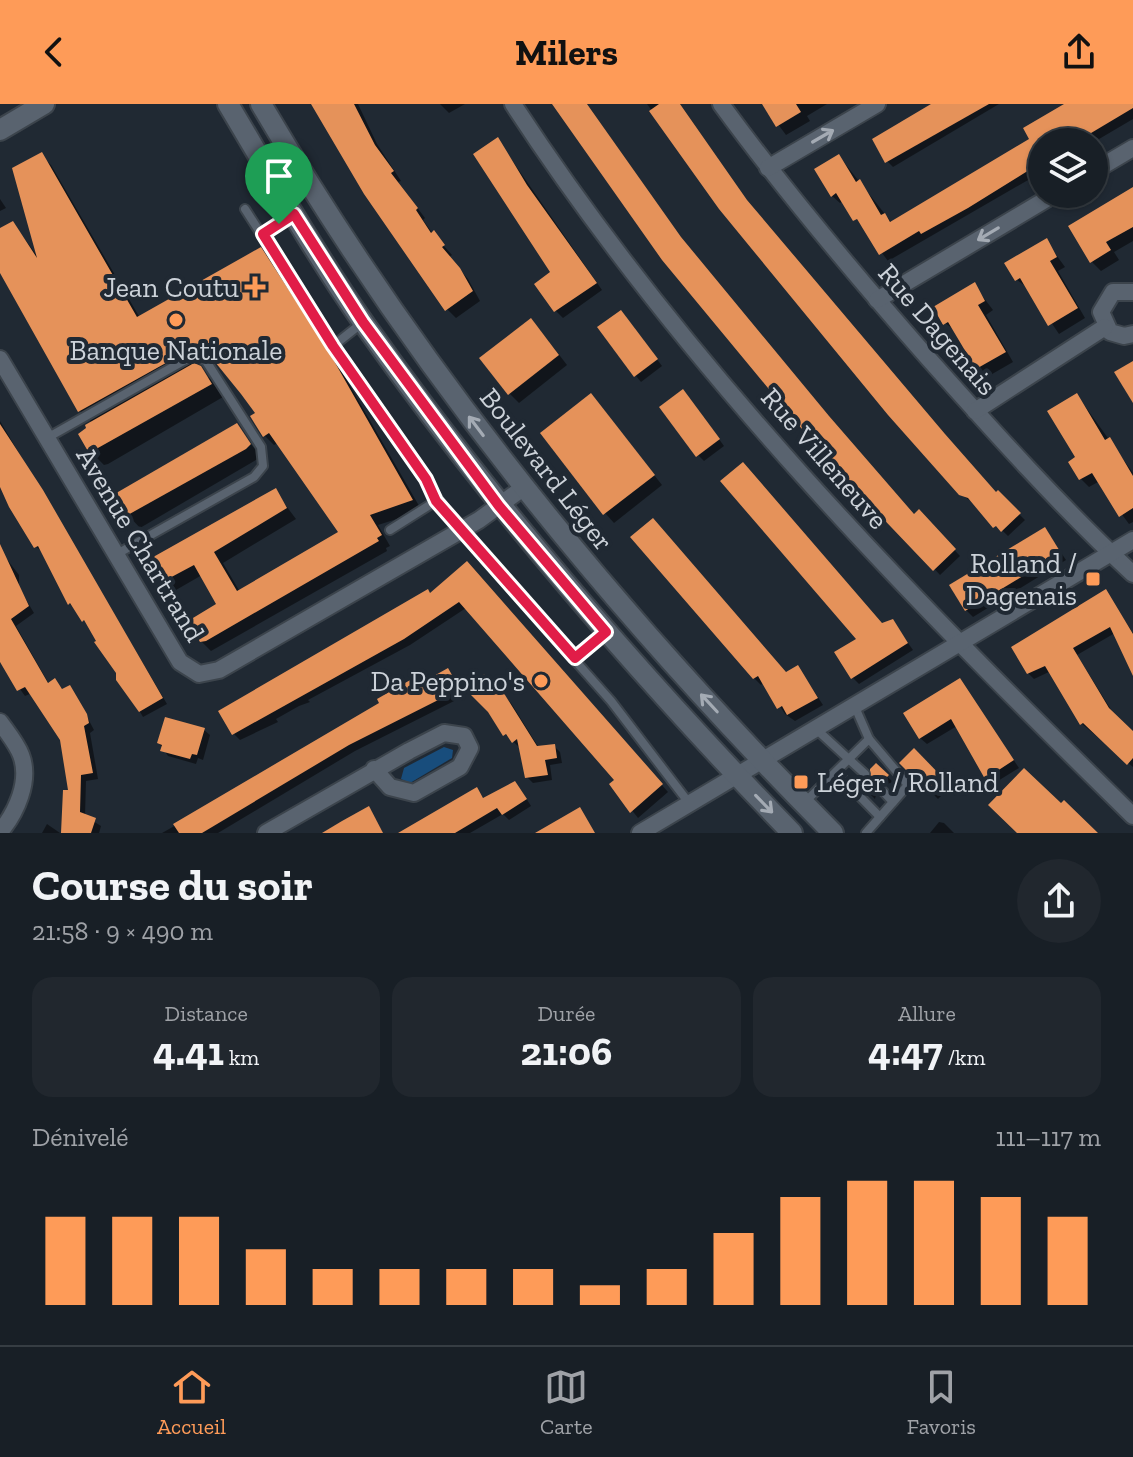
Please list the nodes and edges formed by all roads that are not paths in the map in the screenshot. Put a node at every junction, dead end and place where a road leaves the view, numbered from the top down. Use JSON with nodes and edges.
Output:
{"nodes":[{"id":1,"x":44,"y":104,"type":"edge"},
{"id":2,"x":228,"y":104,"type":"edge"},
{"id":3,"x":261,"y":104,"type":"edge"},
{"id":4,"x":513,"y":104,"type":"edge"},
{"id":5,"x":721,"y":104,"type":"edge"},
{"id":6,"x":877,"y":104,"type":"edge"},
{"id":7,"x":0,"y":130,"type":"edge"},
{"id":8,"x":1133,"y":148,"type":"edge"},
{"id":9,"x":1108,"y":163,"type":"edge"},
{"id":10,"x":768,"y":168,"type":"junction"},
{"id":11,"x":308,"y":183,"type":"junction"},
{"id":12,"x":289,"y":206,"type":"junction"},
{"id":13,"x":1031,"y":208,"type":"edge"},
{"id":14,"x":245,"y":209,"type":"dead end"},
{"id":15,"x":263,"y":234,"type":"junction"},
{"id":16,"x":1133,"y":292,"type":"edge"},
{"id":17,"x":877,"y":300,"type":"junction"},
{"id":18,"x":363,"y":322,"type":"junction"},
{"id":19,"x":1105,"y":327,"type":"junction"},
{"id":20,"x":1133,"y":334,"type":"edge"},
{"id":21,"x":333,"y":346,"type":"junction"},
{"id":22,"x":0,"y":359,"type":"edge"},
{"id":23,"x":975,"y":411,"type":"junction"},
{"id":24,"x":47,"y":438,"type":"junction"},
{"id":25,"x":523,"y":488,"type":"junction"},
{"id":26,"x":436,"y":501,"type":"junction"},
{"id":27,"x":499,"y":506,"type":"junction"},
{"id":28,"x":390,"y":530,"type":"dead end"},
{"id":29,"x":460,"y":531,"type":"junction"},
{"id":30,"x":1133,"y":540,"type":"edge"},
{"id":31,"x":1111,"y":554,"type":"junction"},
{"id":32,"x":116,"y":555,"type":"junction"},
{"id":33,"x":1133,"y":574,"type":"edge"},
{"id":34,"x":606,"y":632,"type":"junction"},
{"id":35,"x":958,"y":645,"type":"junction"},
{"id":36,"x":575,"y":658,"type":"junction"},
{"id":37,"x":855,"y":707,"type":"junction"},
{"id":38,"x":0,"y":722,"type":"edge"},
{"id":39,"x":816,"y":729,"type":"junction"},
{"id":40,"x":869,"y":739,"type":"junction"},
{"id":41,"x":850,"y":758,"type":"junction"},
{"id":42,"x":762,"y":761,"type":"junction"},
{"id":43,"x":374,"y":769,"type":"junction"},
{"id":44,"x":836,"y":772,"type":"junction"},
{"id":45,"x":865,"y":774,"type":"dead end"},
{"id":46,"x":736,"y":775,"type":"junction"},
{"id":47,"x":878,"y":786,"type":"dead end"},
{"id":48,"x":893,"y":802,"type":"junction"},
{"id":49,"x":690,"y":804,"type":"junction"},
{"id":50,"x":804,"y":804,"type":"junction"},
{"id":51,"x":1133,"y":816,"type":"edge"},
{"id":52,"x":880,"y":817,"type":"junction"},
{"id":53,"x":284,"y":828,"type":"edge"},
{"id":54,"x":0,"y":832,"type":"edge"},
{"id":55,"x":266,"y":833,"type":"edge"},
{"id":56,"x":640,"y":833,"type":"edge"},
{"id":57,"x":792,"y":833,"type":"edge"},
{"id":58,"x":833,"y":833,"type":"edge"},
{"id":59,"x":866,"y":833,"type":"edge"}],
"edges":[{"from":1,"to":7,"type":"main road"},
{"from":2,"to":12,"type":"main road","name":"Boulevard Léger"},
{"from":3,"to":11,"type":"main road","name":"Boulevard Léger"},
{"from":4,"to":35,"type":"street","name":"Rue Villeneuve"},
{"from":5,"to":10,"type":"street","name":"Rue Dagenais"},
{"from":10,"to":6,"type":"street","one_way":true},
{"from":8,"to":9,"type":"street"},
{"from":10,"to":17,"type":"street","name":"Rue Dagenais"},
{"from":11,"to":12,"type":"main road"},
{"from":25,"to":11,"type":"main road","name":"Boulevard Léger","one_way":true},
{"from":12,"to":15,"type":"lane"},
{"from":12,"to":18,"type":"main road","name":"Boulevard Léger"},
{"from":13,"to":17,"type":"street","one_way":true},
{"from":14,"to":15,"type":"lane"},
{"from":15,"to":21,"type":"lane"},
{"from":16,"to":19,"type":"street"},
{"from":17,"to":23,"type":"street","name":"Rue Dagenais"},
{"from":18,"to":21,"type":"lane"},
{"from":18,"to":27,"type":"main road","name":"Boulevard Léger"},
{"from":19,"to":20,"type":"street"},
{"from":19,"to":23,"type":"street"},
{"from":21,"to":26,"type":"lane"},
{"from":22,"to":24,"type":"street","name":"Avenue Chartrand"},
{"from":23,"to":31,"type":"street","name":"Rue Dagenais"},
{"from":24,"to":32,"type":"street","name":"Avenue Chartrand"},
{"from":24,"to":32,"type":"lane"},
{"from":25,"to":27,"type":"street","name":"Avenue Chartrand"},
{"from":42,"to":25,"type":"main road","name":"Boulevard Léger","one_way":true},
{"from":26,"to":28,"type":"lane"},
{"from":26,"to":29,"type":"lane"},
{"from":27,"to":29,"type":"street","name":"Avenue Chartrand"},
{"from":27,"to":34,"type":"main road","name":"Boulevard Léger"},
{"from":29,"to":32,"type":"street","name":"Avenue Chartrand"},
{"from":29,"to":36,"type":"lane"},
{"from":30,"to":31,"type":"street"},
{"from":31,"to":33,"type":"street","name":"Rue Dagenais"},
{"from":31,"to":35,"type":"street"},
{"from":34,"to":36,"type":"lane"},
{"from":34,"to":46,"type":"main road","name":"Boulevard Léger"},
{"from":35,"to":37,"type":"street"},
{"from":35,"to":51,"type":"street","name":"Rue Villeneuve"},
{"from":36,"to":49,"type":"lane"},
{"from":37,"to":39,"type":"street"},
{"from":37,"to":40,"type":"lane"},
{"from":38,"to":54,"type":"street"},
{"from":39,"to":41,"type":"lane"},
{"from":39,"to":42,"type":"street"},
{"from":40,"to":41,"type":"lane"},
{"from":40,"to":48,"type":"lane"},
{"from":41,"to":44,"type":"lane"},
{"from":41,"to":45,"type":"lane"},
{"from":42,"to":46,"type":"street"},
{"from":42,"to":50,"type":"main road","name":"Boulevard Léger"},
{"from":43,"to":43,"type":"street"},
{"from":43,"to":53,"type":"street"},
{"from":44,"to":50,"type":"lane"},
{"from":44,"to":52,"type":"lane"},
{"from":46,"to":49,"type":"street"},
{"from":46,"to":57,"type":"main road","name":"Boulevard Léger","one_way":true},
{"from":47,"to":48,"type":"lane"},
{"from":48,"to":52,"type":"lane"},
{"from":49,"to":56,"type":"street"},
{"from":50,"to":58,"type":"main road","name":"Boulevard Léger"},
{"from":52,"to":59,"type":"lane"},
{"from":53,"to":55,"type":"street"}]}
